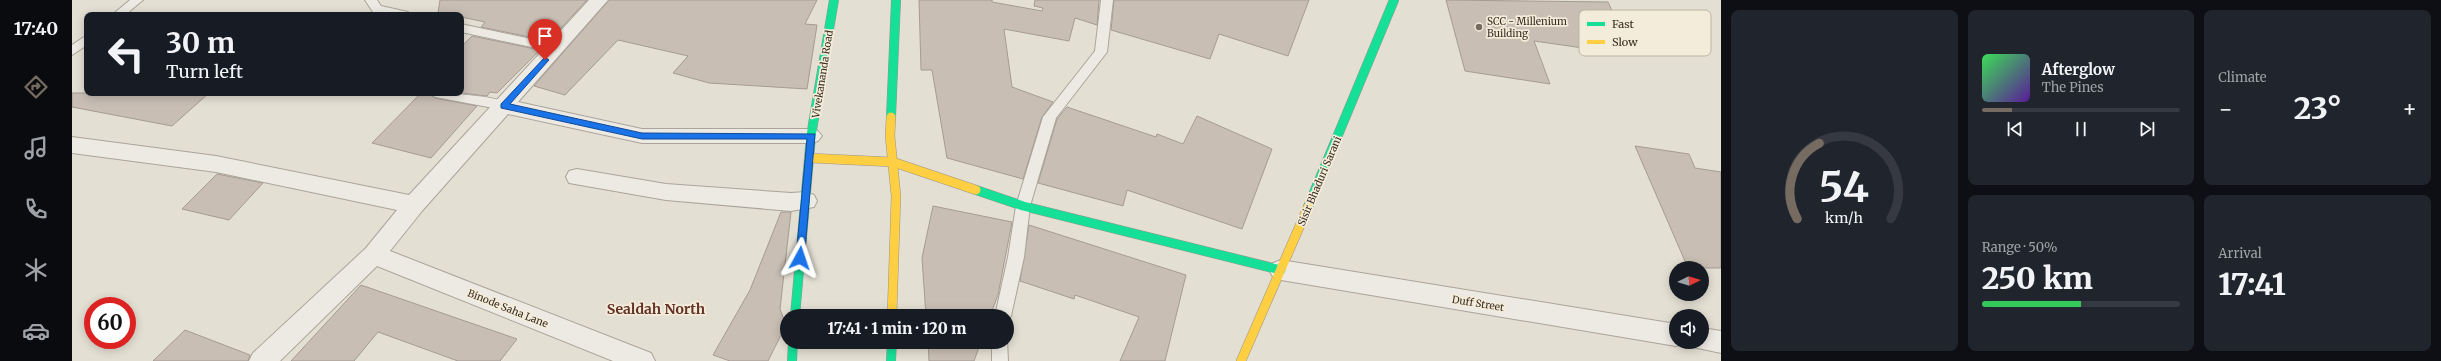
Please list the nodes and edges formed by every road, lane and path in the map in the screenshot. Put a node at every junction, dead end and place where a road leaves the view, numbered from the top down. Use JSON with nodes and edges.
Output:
{"nodes":[{"id":1,"x":137,"y":0,"type":"edge"},
{"id":2,"x":370,"y":0,"type":"edge"},
{"id":3,"x":599,"y":0,"type":"edge"},
{"id":4,"x":834,"y":0,"type":"edge"},
{"id":5,"x":896,"y":0,"type":"edge"},
{"id":6,"x":1107,"y":0,"type":"edge"},
{"id":7,"x":1394,"y":0,"type":"edge"},
{"id":8,"x":122,"y":12,"type":"edge"},
{"id":9,"x":390,"y":12,"type":"edge"},
{"id":10,"x":464,"y":29,"type":"edge"},
{"id":11,"x":84,"y":41,"type":"edge"},
{"id":12,"x":555,"y":48,"type":"junction"},
{"id":13,"x":72,"y":51,"type":"edge"},
{"id":14,"x":451,"y":96,"type":"edge"},
{"id":15,"x":504,"y":106,"type":"junction"},
{"id":16,"x":812,"y":136,"type":"junction"},
{"id":17,"x":72,"y":145,"type":"edge"},
{"id":18,"x":809,"y":158,"type":"junction"},
{"id":19,"x":893,"y":162,"type":"junction"},
{"id":20,"x":577,"y":177,"type":"dead end"},
{"id":21,"x":806,"y":201,"type":"junction"},
{"id":22,"x":414,"y":205,"type":"junction"},
{"id":23,"x":1024,"y":206,"type":"junction"},
{"id":24,"x":374,"y":255,"type":"junction"},
{"id":25,"x":1280,"y":270,"type":"junction"},
{"id":26,"x":797,"y":309,"type":"edge"},
{"id":27,"x":892,"y":309,"type":"edge"},
{"id":28,"x":1005,"y":309,"type":"edge"},
{"id":29,"x":1669,"y":334,"type":"edge"},
{"id":30,"x":1709,"y":340,"type":"edge"},
{"id":31,"x":1721,"y":342,"type":"edge"},
{"id":32,"x":793,"y":349,"type":"edge"},
{"id":33,"x":892,"y":349,"type":"edge"},
{"id":34,"x":1000,"y":349,"type":"edge"},
{"id":35,"x":262,"y":361,"type":"edge"},
{"id":36,"x":642,"y":361,"type":"edge"},
{"id":37,"x":792,"y":361,"type":"edge"},
{"id":38,"x":891,"y":361,"type":"edge"},
{"id":39,"x":1000,"y":361,"type":"edge"},
{"id":40,"x":1241,"y":361,"type":"edge"}],
"edges":[{"from":1,"to":8,"type":"lane"},
{"from":2,"to":9,"type":"lane"},
{"from":3,"to":12,"type":"street"},
{"from":4,"to":16,"type":"street","name":"Vivekananda Road"},
{"from":5,"to":19,"type":"street"},
{"from":6,"to":23,"type":"lane"},
{"from":7,"to":25,"type":"street","name":"Sisir Bhaduri Sarani"},
{"from":10,"to":12,"type":"lane"},
{"from":11,"to":13,"type":"lane"},
{"from":12,"to":15,"type":"street"},
{"from":14,"to":15,"type":"lane"},
{"from":15,"to":16,"type":"street"},
{"from":15,"to":22,"type":"street"},
{"from":16,"to":18,"type":"street","name":"Vivekananda Road"},
{"from":17,"to":22,"type":"street"},
{"from":18,"to":19,"type":"street"},
{"from":18,"to":21,"type":"street","name":"Vivekananda Road"},
{"from":19,"to":23,"type":"street"},
{"from":19,"to":27,"type":"street"},
{"from":20,"to":21,"type":"street"},
{"from":21,"to":26,"type":"street","name":"Vivekananda Road"},
{"from":22,"to":24,"type":"street"},
{"from":23,"to":25,"type":"street"},
{"from":23,"to":28,"type":"lane"},
{"from":24,"to":35,"type":"street"},
{"from":24,"to":36,"type":"street","name":"Binode Saha Lane"},
{"from":25,"to":29,"type":"street","name":"Duff Street"},
{"from":25,"to":40,"type":"street","name":"Sisir Bhaduri Sarani"},
{"from":30,"to":31,"type":"street"},
{"from":32,"to":37,"type":"street"},
{"from":33,"to":38,"type":"street"},
{"from":34,"to":39,"type":"lane"}]}
